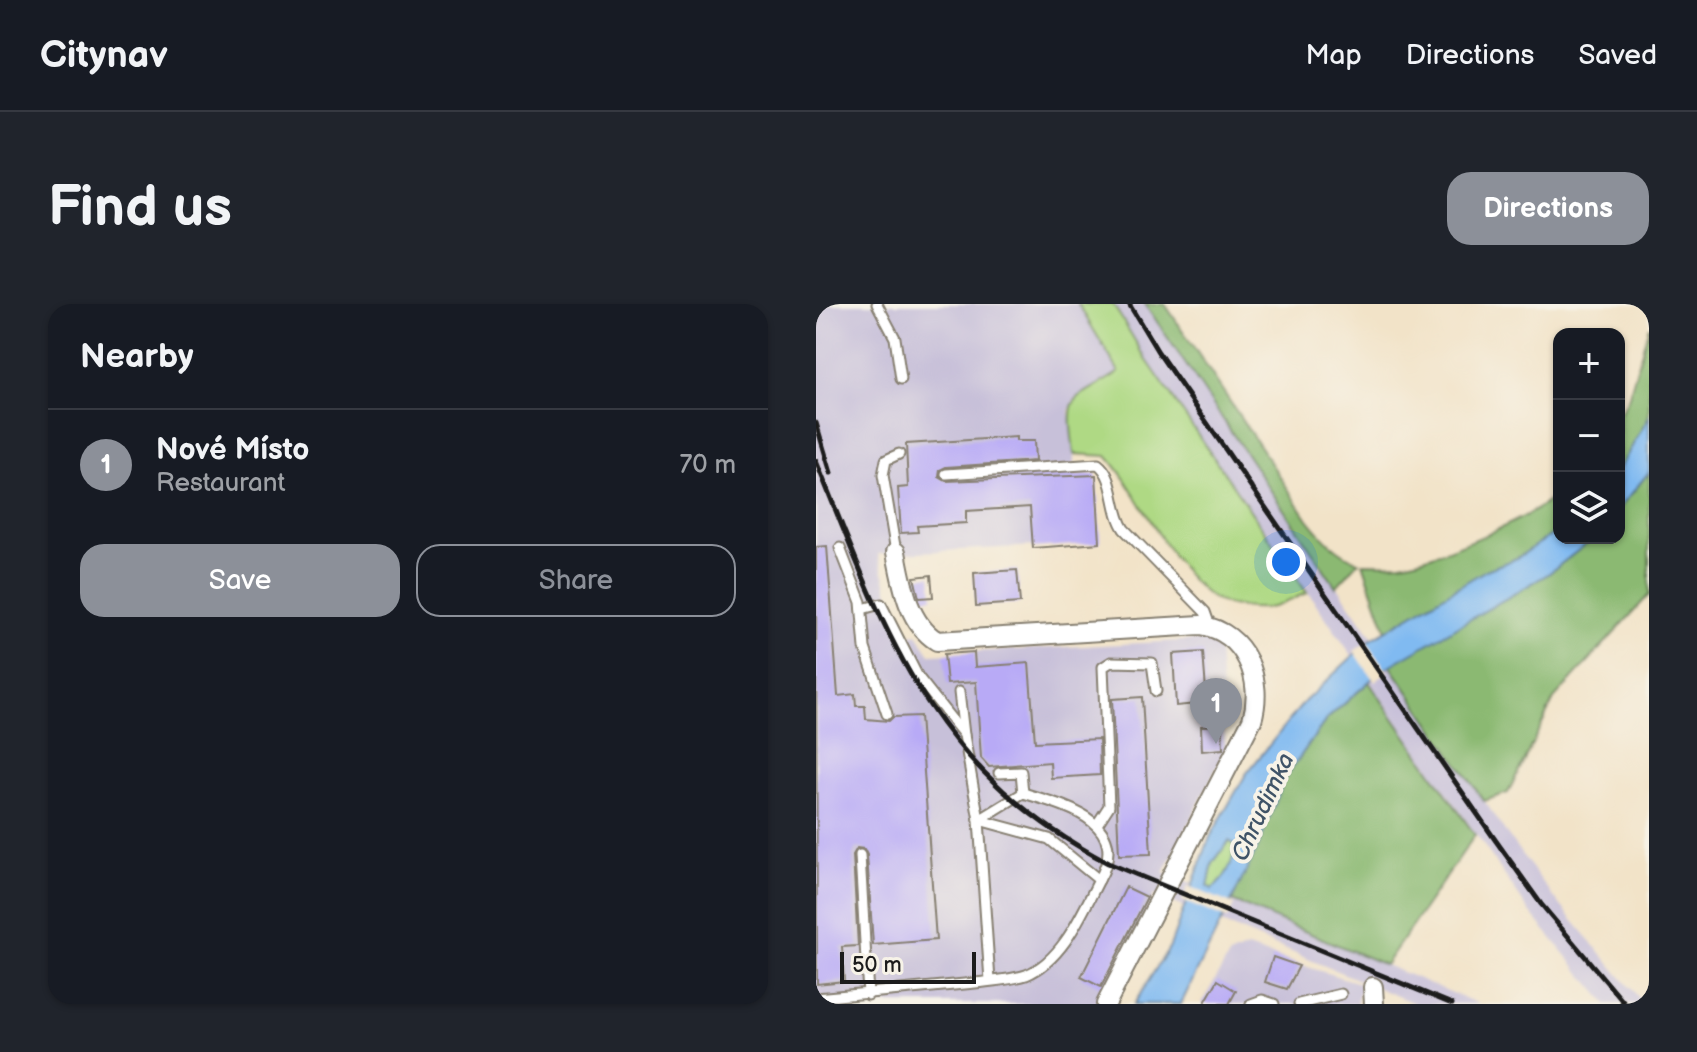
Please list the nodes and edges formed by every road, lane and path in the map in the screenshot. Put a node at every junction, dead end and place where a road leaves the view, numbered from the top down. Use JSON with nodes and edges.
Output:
{"nodes":[{"id":1,"x":877,"y":304,"type":"edge"},
{"id":2,"x":901,"y":379,"type":"dead end"},
{"id":3,"x":899,"y":454,"type":"dead end"},
{"id":4,"x":946,"y":474,"type":"dead end"},
{"id":5,"x":840,"y":548,"type":"dead end"},
{"id":6,"x":896,"y":552,"type":"joint"},
{"id":7,"x":862,"y":609,"type":"junction"},
{"id":8,"x":1210,"y":626,"type":"junction"},
{"id":9,"x":1156,"y":691,"type":"dead end"},
{"id":10,"x":959,"y":692,"type":"dead end"},
{"id":11,"x":887,"y":714,"type":"dead end"},
{"id":12,"x":964,"y":735,"type":"junction"},
{"id":13,"x":999,"y":773,"type":"dead end"},
{"id":14,"x":1023,"y":793,"type":"junction"},
{"id":15,"x":979,"y":820,"type":"junction"},
{"id":16,"x":1098,"y":823,"type":"junction"},
{"id":17,"x":860,"y":855,"type":"dead end"},
{"id":18,"x":1099,"y":880,"type":"junction"},
{"id":19,"x":990,"y":981,"type":"junction"},
{"id":20,"x":1341,"y":994,"type":"dead end"},
{"id":21,"x":868,"y":995,"type":"junction"},
{"id":22,"x":816,"y":998,"type":"edge"},
{"id":23,"x":1106,"y":1004,"type":"edge"},
{"id":24,"x":1251,"y":1004,"type":"edge"},
{"id":25,"x":1274,"y":1004,"type":"edge"},
{"id":26,"x":1299,"y":1004,"type":"edge"}],
"edges":[{"from":1,"to":2,"type":"lane"},
{"from":3,"to":6,"type":"lane"},
{"from":4,"to":8,"type":"lane"},
{"from":5,"to":7,"type":"lane"},
{"from":6,"to":8,"type":"street"},
{"from":7,"to":11,"type":"lane"},
{"from":7,"to":12,"type":"lane"},
{"from":8,"to":23,"type":"street"},
{"from":9,"to":16,"type":"lane"},
{"from":10,"to":12,"type":"lane"},
{"from":12,"to":15,"type":"lane"},
{"from":13,"to":14,"type":"lane"},
{"from":14,"to":15,"type":"lane"},
{"from":14,"to":16,"type":"lane"},
{"from":15,"to":18,"type":"lane"},
{"from":15,"to":19,"type":"lane"},
{"from":16,"to":18,"type":"lane"},
{"from":17,"to":21,"type":"lane"},
{"from":18,"to":19,"type":"lane"},
{"from":19,"to":21,"type":"lane"},
{"from":20,"to":26,"type":"lane"},
{"from":21,"to":22,"type":"lane"},
{"from":24,"to":25,"type":"lane"}]}
